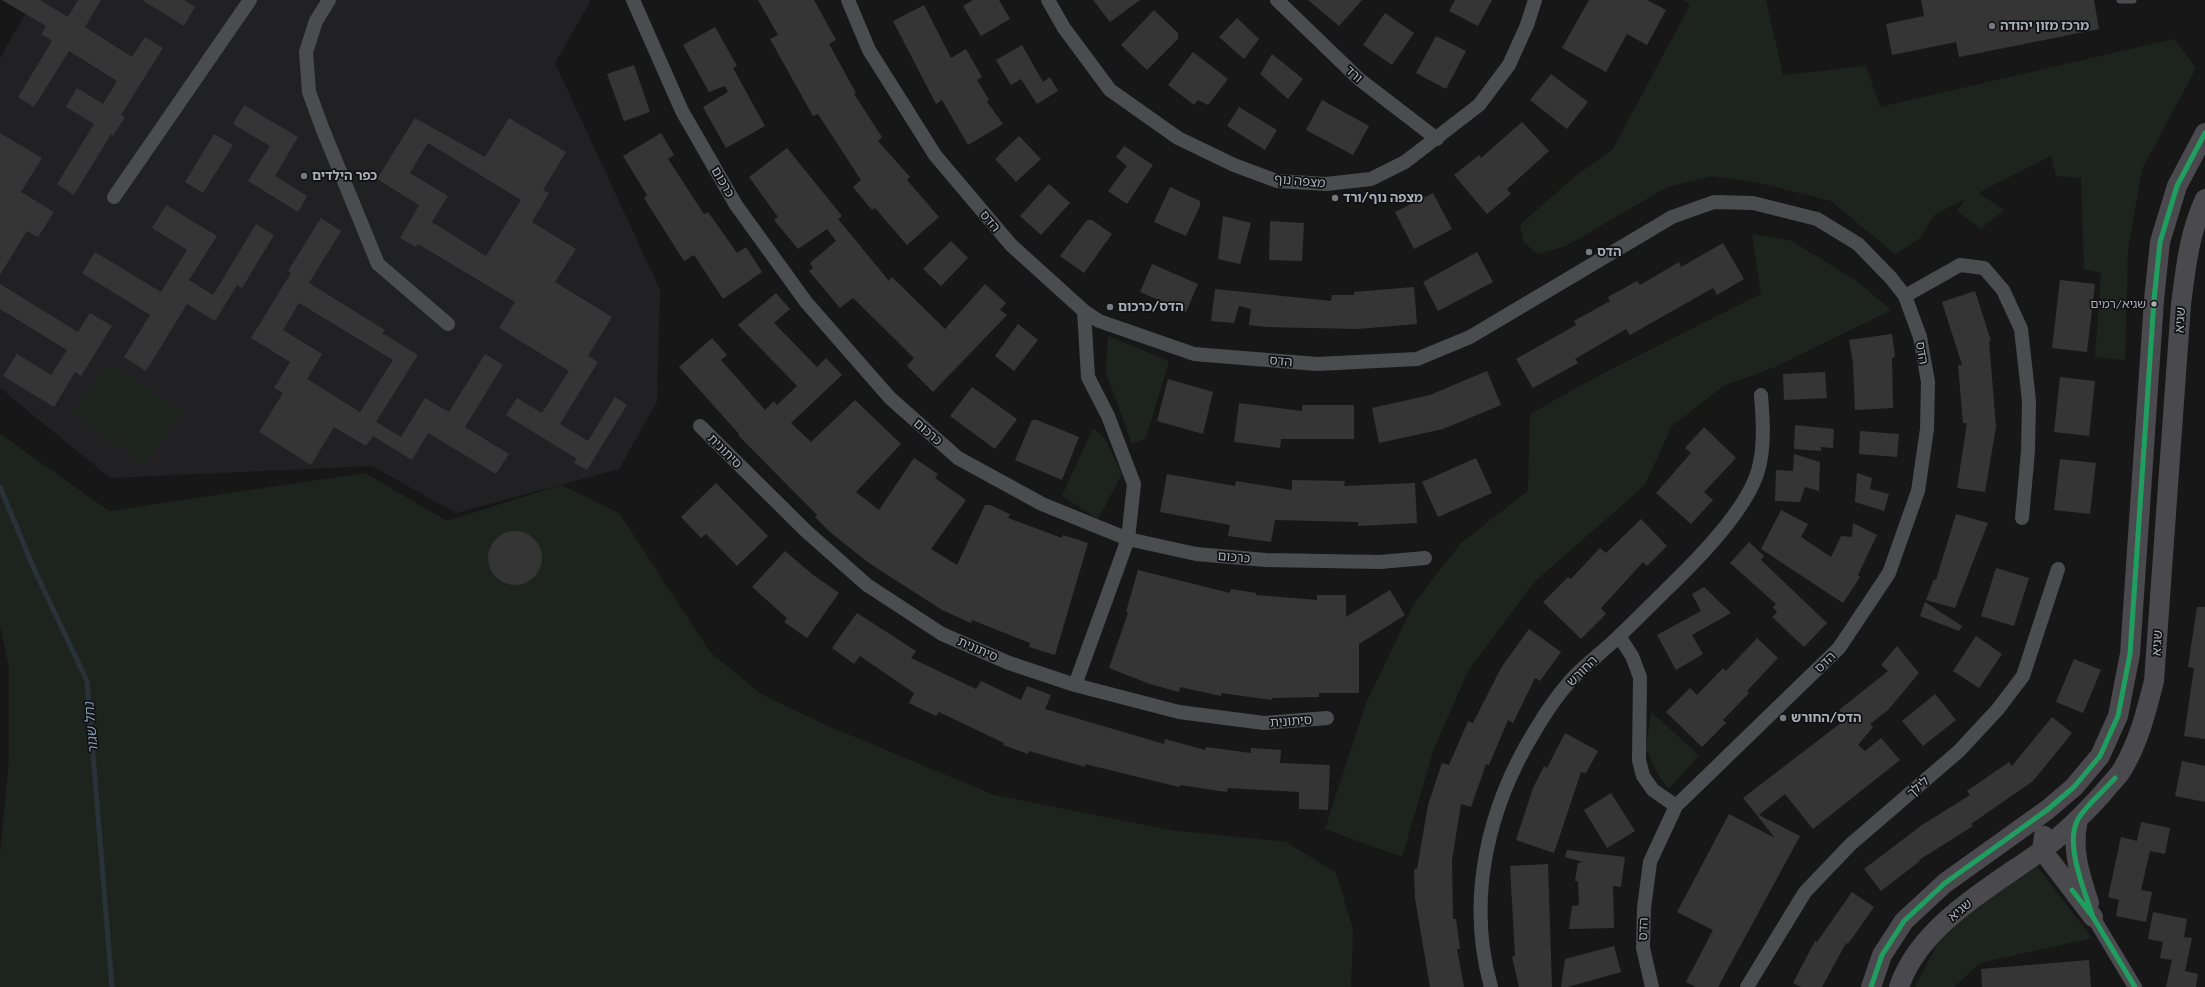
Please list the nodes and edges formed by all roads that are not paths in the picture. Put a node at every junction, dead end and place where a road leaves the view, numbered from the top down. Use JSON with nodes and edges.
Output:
{"nodes":[{"id":1,"x":250,"y":0,"type":"edge"},
{"id":2,"x":329,"y":0,"type":"edge"},
{"id":3,"x":633,"y":0,"type":"edge"},
{"id":4,"x":848,"y":0,"type":"edge"},
{"id":5,"x":1048,"y":0,"type":"edge"},
{"id":6,"x":1278,"y":0,"type":"edge"},
{"id":7,"x":1535,"y":0,"type":"edge"},
{"id":8,"x":2120,"y":0,"type":"edge"},
{"id":9,"x":2133,"y":0,"type":"edge"},
{"id":10,"x":2205,"y":133,"type":"edge"},
{"id":11,"x":1437,"y":140,"type":"junction"},
{"id":12,"x":114,"y":197,"type":"dead end"},
{"id":13,"x":2205,"y":199,"type":"edge"},
{"id":14,"x":1905,"y":296,"type":"junction"},
{"id":15,"x":1084,"y":311,"type":"junction"},
{"id":16,"x":448,"y":324,"type":"dead end"},
{"id":17,"x":1761,"y":395,"type":"dead end"},
{"id":18,"x":700,"y":426,"type":"dead end"},
{"id":19,"x":2022,"y":518,"type":"dead end"},
{"id":20,"x":1128,"y":539,"type":"junction"},
{"id":21,"x":1425,"y":558,"type":"dead end"},
{"id":22,"x":2058,"y":569,"type":"dead end"},
{"id":23,"x":1619,"y":636,"type":"junction"},
{"id":24,"x":1075,"y":686,"type":"junction"},
{"id":25,"x":1327,"y":718,"type":"dead end"},
{"id":26,"x":1676,"y":806,"type":"junction"},
{"id":27,"x":2047,"y":810,"type":"junction"},
{"id":28,"x":2078,"y":820,"type":"junction"},
{"id":29,"x":2042,"y":850,"type":"junction"},
{"id":30,"x":2093,"y":917,"type":"junction"},
{"id":31,"x":1491,"y":987,"type":"edge"},
{"id":32,"x":1652,"y":987,"type":"edge"},
{"id":33,"x":1747,"y":987,"type":"edge"},
{"id":34,"x":1871,"y":987,"type":"edge"},
{"id":35,"x":1899,"y":987,"type":"edge"},
{"id":36,"x":2135,"y":987,"type":"edge"}],
"edges":[{"from":1,"to":12,"type":"street"},
{"from":2,"to":16,"type":"street"},
{"from":3,"to":20,"type":"street","name":"כרכום"},
{"from":4,"to":15,"type":"street","name":"הדס"},
{"from":5,"to":11,"type":"street","name":"מצפה נוף"},
{"from":6,"to":11,"type":"street","name":"ורד"},
{"from":7,"to":11,"type":"street","name":"מצפה נוף"},
{"from":8,"to":9,"type":"lane"},
{"from":10,"to":27,"type":"street","name":"שגיא"},
{"from":13,"to":28,"type":"street","name":"שגיא"},
{"from":14,"to":15,"type":"street","name":"הדס"},
{"from":14,"to":19,"type":"street"},
{"from":14,"to":26,"type":"street","name":"הדס"},
{"from":15,"to":20,"type":"street"},
{"from":17,"to":23,"type":"street","name":"החורש"},
{"from":18,"to":24,"type":"street","name":"סיתונית"},
{"from":20,"to":21,"type":"street","name":"כרכום"},
{"from":20,"to":24,"type":"street"},
{"from":22,"to":33,"type":"street","name":"לילך"},
{"from":23,"to":26,"type":"street"},
{"from":23,"to":31,"type":"street","name":"החורש"},
{"from":24,"to":25,"type":"street","name":"סיתונית"},
{"from":26,"to":32,"type":"street","name":"הדס"},
{"from":27,"to":29,"type":"street"},
{"from":27,"to":34,"type":"street","name":"שגיא"},
{"from":28,"to":29,"type":"street","name":"שגיא"},
{"from":28,"to":30,"type":"street"},
{"from":29,"to":30,"type":"street"},
{"from":29,"to":35,"type":"street","name":"שגיא"},
{"from":30,"to":36,"type":"street"}]}
